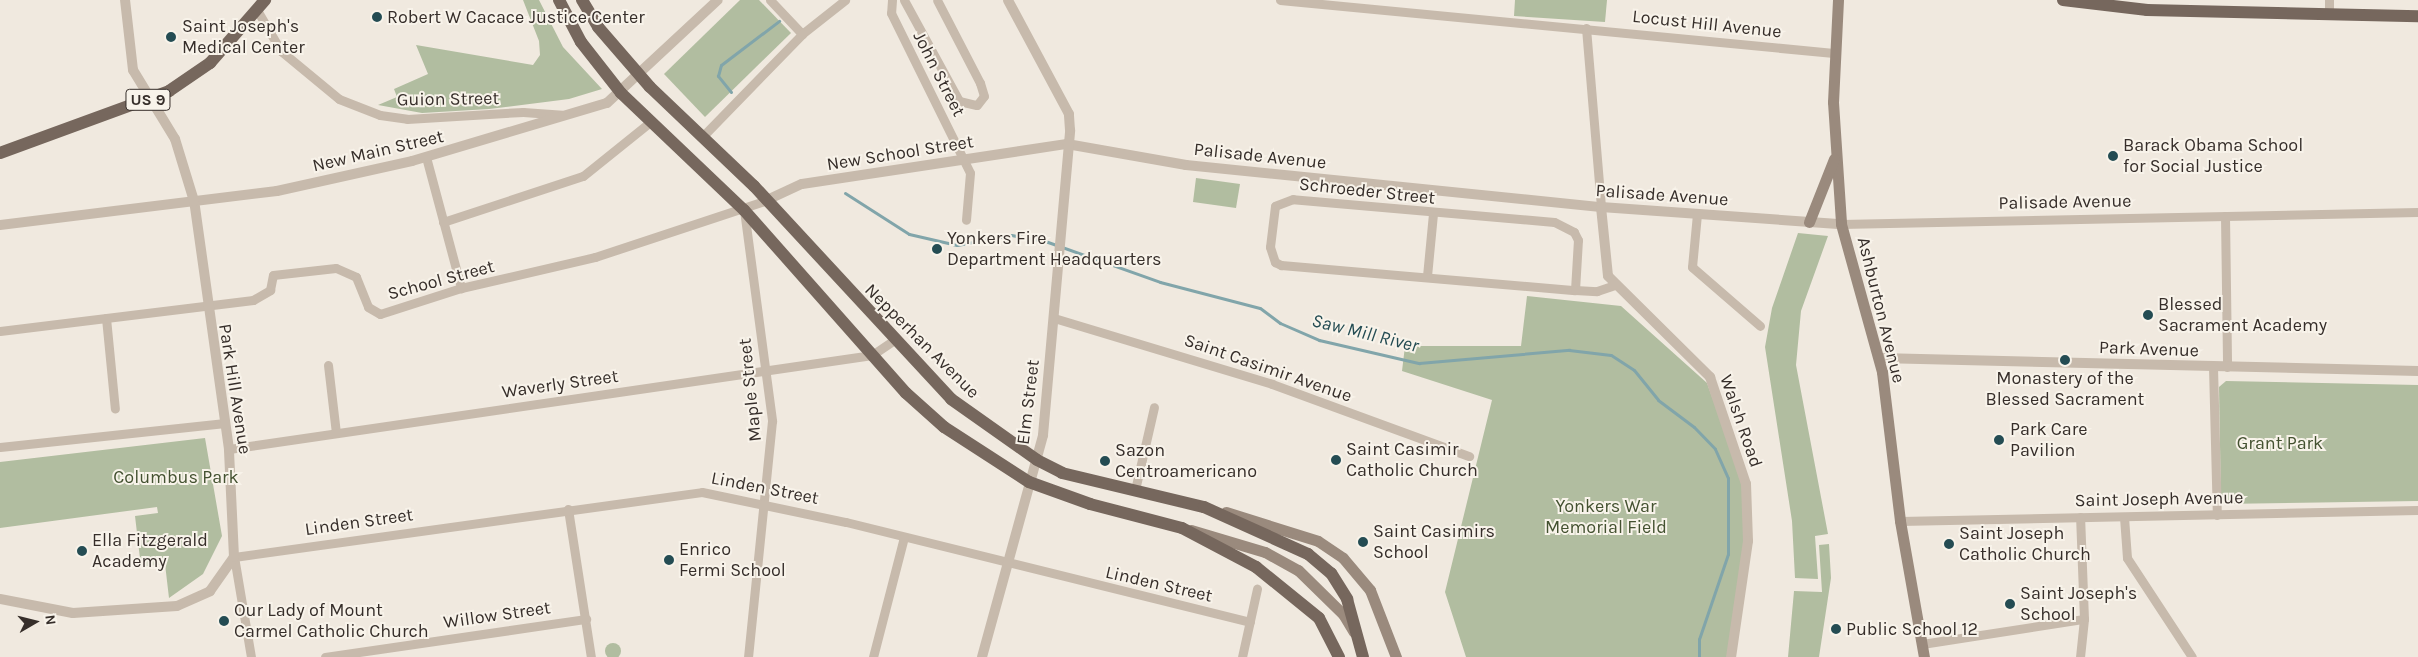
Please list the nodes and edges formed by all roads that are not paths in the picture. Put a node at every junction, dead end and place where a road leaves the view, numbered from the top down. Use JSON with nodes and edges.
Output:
{"nodes":[{"id":1,"x":126,"y":0,"type":"edge"},
{"id":2,"x":560,"y":0,"type":"edge"},
{"id":3,"x":582,"y":0,"type":"edge"},
{"id":4,"x":718,"y":0,"type":"edge"},
{"id":5,"x":770,"y":0,"type":"edge"},
{"id":6,"x":845,"y":0,"type":"edge"},
{"id":7,"x":892,"y":0,"type":"edge"},
{"id":8,"x":904,"y":0,"type":"edge"},
{"id":9,"x":937,"y":0,"type":"edge"},
{"id":10,"x":1008,"y":0,"type":"edge"},
{"id":11,"x":1280,"y":0,"type":"edge"},
{"id":12,"x":1838,"y":0,"type":"edge"},
{"id":13,"x":2063,"y":0,"type":"edge"},
{"id":14,"x":2329,"y":0,"type":"edge"},
{"id":15,"x":1330,"y":2,"type":"edge"},
{"id":16,"x":261,"y":5,"type":"edge"},
{"id":17,"x":2329,"y":15,"type":"junction"},
{"id":18,"x":2418,"y":16,"type":"edge"},
{"id":19,"x":1586,"y":28,"type":"junction"},
{"id":20,"x":802,"y":34,"type":"junction"},
{"id":21,"x":1833,"y":53,"type":"junction"},
{"id":22,"x":640,"y":75,"type":"junction"},
{"id":23,"x":622,"y":93,"type":"junction"},
{"id":24,"x":150,"y":100,"type":"junction"},
{"id":25,"x":564,"y":116,"type":"junction"},
{"id":26,"x":649,"y":123,"type":"junction"},
{"id":27,"x":702,"y":137,"type":"junction"},
{"id":28,"x":1067,"y":144,"type":"junction"},
{"id":29,"x":0,"y":153,"type":"edge"},
{"id":30,"x":426,"y":158,"type":"junction"},
{"id":31,"x":1835,"y":158,"type":"junction"},
{"id":32,"x":964,"y":160,"type":"junction"},
{"id":33,"x":767,"y":200,"type":"junction"},
{"id":34,"x":194,"y":201,"type":"junction"},
{"id":35,"x":1601,"y":208,"type":"junction"},
{"id":36,"x":744,"y":210,"type":"junction"},
{"id":37,"x":2418,"y":212,"type":"edge"},
{"id":38,"x":1433,"y":214,"type":"junction"},
{"id":39,"x":1697,"y":214,"type":"junction"},
{"id":40,"x":2225,"y":216,"type":"junction"},
{"id":41,"x":966,"y":220,"type":"dead end"},
{"id":42,"x":443,"y":222,"type":"junction"},
{"id":43,"x":1809,"y":222,"type":"junction"},
{"id":44,"x":1841,"y":224,"type":"junction"},
{"id":45,"x":0,"y":225,"type":"edge"},
{"id":46,"x":1427,"y":276,"type":"junction"},
{"id":47,"x":1614,"y":285,"type":"junction"},
{"id":48,"x":461,"y":288,"type":"junction"},
{"id":49,"x":1574,"y":290,"type":"junction"},
{"id":50,"x":206,"y":306,"type":"junction"},
{"id":51,"x":106,"y":318,"type":"junction"},
{"id":52,"x":1054,"y":318,"type":"junction"},
{"id":53,"x":1760,"y":326,"type":"dead end"},
{"id":54,"x":0,"y":331,"type":"edge"},
{"id":55,"x":893,"y":340,"type":"junction"},
{"id":56,"x":872,"y":354,"type":"junction"},
{"id":57,"x":1879,"y":358,"type":"junction"},
{"id":58,"x":328,"y":365,"type":"dead end"},
{"id":59,"x":2213,"y":367,"type":"junction"},
{"id":60,"x":2227,"y":367,"type":"junction"},
{"id":61,"x":766,"y":370,"type":"junction"},
{"id":62,"x":2418,"y":371,"type":"edge"},
{"id":63,"x":1154,"y":407,"type":"dead end"},
{"id":64,"x":115,"y":409,"type":"dead end"},
{"id":65,"x":223,"y":423,"type":"junction"},
{"id":66,"x":336,"y":433,"type":"junction"},
{"id":67,"x":0,"y":447,"type":"edge"},
{"id":68,"x":229,"y":449,"type":"junction"},
{"id":69,"x":1470,"y":456,"type":"dead end"},
{"id":70,"x":1037,"y":460,"type":"junction"},
{"id":71,"x":1028,"y":482,"type":"junction"},
{"id":72,"x":1135,"y":490,"type":"junction"},
{"id":73,"x":766,"y":504,"type":"junction"},
{"id":74,"x":1204,"y":507,"type":"junction"},
{"id":75,"x":568,"y":509,"type":"junction"},
{"id":76,"x":2418,"y":510,"type":"edge"},
{"id":77,"x":2217,"y":515,"type":"junction"},
{"id":78,"x":2080,"y":517,"type":"junction"},
{"id":79,"x":2124,"y":517,"type":"junction"},
{"id":80,"x":1900,"y":521,"type":"junction"},
{"id":81,"x":1182,"y":528,"type":"junction"},
{"id":82,"x":904,"y":537,"type":"junction"},
{"id":83,"x":234,"y":557,"type":"junction"},
{"id":84,"x":1005,"y":564,"type":"junction"},
{"id":85,"x":1257,"y":589,"type":"dead end"},
{"id":86,"x":0,"y":600,"type":"edge"},
{"id":87,"x":586,"y":619,"type":"junction"},
{"id":88,"x":2084,"y":619,"type":"junction"},
{"id":89,"x":1250,"y":622,"type":"junction"},
{"id":90,"x":1922,"y":644,"type":"junction"},
{"id":91,"x":252,"y":657,"type":"edge"},
{"id":92,"x":325,"y":657,"type":"edge"},
{"id":93,"x":591,"y":657,"type":"edge"},
{"id":94,"x":748,"y":657,"type":"edge"},
{"id":95,"x":873,"y":657,"type":"edge"},
{"id":96,"x":982,"y":657,"type":"edge"},
{"id":97,"x":1242,"y":657,"type":"edge"},
{"id":98,"x":1339,"y":657,"type":"edge"},
{"id":99,"x":1365,"y":657,"type":"edge"},
{"id":100,"x":1396,"y":657,"type":"edge"},
{"id":101,"x":1731,"y":657,"type":"edge"},
{"id":102,"x":1924,"y":657,"type":"edge"},
{"id":103,"x":2080,"y":657,"type":"edge"},
{"id":104,"x":2192,"y":657,"type":"edge"}],
"edges":[{"from":1,"to":24,"type":"street","name":"Park Hill Avenue"},
{"from":2,"to":23,"type":"main road"},
{"from":3,"to":22,"type":"main road","name":"Nepperhan Avenue"},
{"from":4,"to":22,"type":"street","name":"New Main Street"},
{"from":5,"to":20,"type":"street"},
{"from":6,"to":20,"type":"street"},
{"from":7,"to":32,"type":"street","name":"John Street"},
{"from":8,"to":9,"type":"street"},
{"from":10,"to":28,"type":"street"},
{"from":11,"to":15,"type":"street","name":"Locust Hill Avenue"},
{"from":12,"to":21,"type":"main road","name":"Ashburton Avenue"},
{"from":13,"to":17,"type":"main road"},
{"from":14,"to":17,"type":"street"},
{"from":15,"to":19,"type":"street","name":"Locust Hill Avenue"},
{"from":16,"to":24,"type":"main road","number":"US 9"},
{"from":16,"to":25,"type":"street","name":"Guion Street"},
{"from":17,"to":18,"type":"main road"},
{"from":19,"to":21,"type":"street","name":"Locust Hill Avenue"},
{"from":19,"to":35,"type":"street"},
{"from":20,"to":27,"type":"street"},
{"from":21,"to":31,"type":"main road","name":"Ashburton Avenue"},
{"from":22,"to":23,"type":"street","name":"New Main Street"},
{"from":22,"to":27,"type":"main road","name":"Nepperhan Avenue"},
{"from":23,"to":25,"type":"street","name":"New Main Street"},
{"from":23,"to":26,"type":"main road"},
{"from":24,"to":29,"type":"main road","number":"US 9"},
{"from":24,"to":34,"type":"street","name":"Park Hill Avenue"},
{"from":25,"to":30,"type":"street","name":"New Main Street"},
{"from":26,"to":36,"type":"main road"},
{"from":26,"to":42,"type":"street"},
{"from":27,"to":33,"type":"main road","name":"Nepperhan Avenue"},
{"from":28,"to":32,"type":"street","name":"New School Street"},
{"from":28,"to":35,"type":"street","name":"Palisade Avenue"},
{"from":28,"to":52,"type":"street","name":"Elm Street"},
{"from":30,"to":34,"type":"street","name":"New Main Street"},
{"from":30,"to":42,"type":"street"},
{"from":31,"to":43,"type":"main road"},
{"from":31,"to":44,"type":"main road","name":"Ashburton Avenue"},
{"from":32,"to":33,"type":"street","name":"New School Street"},
{"from":32,"to":41,"type":"street","name":"John Street"},
{"from":33,"to":36,"type":"street","name":"New School Street"},
{"from":33,"to":55,"type":"main road","name":"Nepperhan Avenue"},
{"from":34,"to":45,"type":"street","name":"New Main Street"},
{"from":34,"to":50,"type":"street","name":"Park Hill Avenue"},
{"from":35,"to":39,"type":"street","name":"Palisade Avenue"},
{"from":35,"to":47,"type":"street","name":"Walsh Road"},
{"from":36,"to":48,"type":"street","name":"School Street"},
{"from":36,"to":56,"type":"main road"},
{"from":36,"to":61,"type":"street","name":"Maple Street"},
{"from":37,"to":40,"type":"street","name":"Palisade Avenue"},
{"from":38,"to":46,"type":"street"},
{"from":38,"to":46,"type":"street","name":"Schroeder Street"},
{"from":38,"to":49,"type":"street","name":"Schroeder Street"},
{"from":39,"to":43,"type":"street","name":"Palisade Avenue"},
{"from":39,"to":53,"type":"street"},
{"from":40,"to":44,"type":"street","name":"Palisade Avenue"},
{"from":40,"to":60,"type":"street"},
{"from":42,"to":48,"type":"street"},
{"from":43,"to":44,"type":"street","name":"Palisade Avenue"},
{"from":44,"to":57,"type":"main road","name":"Ashburton Avenue"},
{"from":46,"to":49,"type":"street","name":"Schroeder Street"},
{"from":47,"to":49,"type":"street","name":"Schroeder Street"},
{"from":47,"to":101,"type":"street","name":"Walsh Road"},
{"from":48,"to":50,"type":"street","name":"School Street"},
{"from":50,"to":51,"type":"street","name":"School Street"},
{"from":50,"to":65,"type":"street","name":"Park Hill Avenue"},
{"from":51,"to":54,"type":"street","name":"School Street"},
{"from":51,"to":64,"type":"street"},
{"from":52,"to":69,"type":"street","name":"Saint Casimir Avenue"},
{"from":52,"to":70,"type":"street","name":"Elm Street"},
{"from":55,"to":56,"type":"street","name":"Waverly Street"},
{"from":55,"to":70,"type":"main road","name":"Nepperhan Avenue"},
{"from":56,"to":61,"type":"street","name":"Waverly Street"},
{"from":56,"to":71,"type":"main road"},
{"from":57,"to":59,"type":"street","name":"Park Avenue"},
{"from":57,"to":80,"type":"main road","name":"Ashburton Avenue"},
{"from":58,"to":66,"type":"street"},
{"from":59,"to":60,"type":"street","name":"Park Avenue"},
{"from":59,"to":77,"type":"street"},
{"from":60,"to":62,"type":"street","name":"Park Avenue"},
{"from":61,"to":66,"type":"street","name":"Waverly Street"},
{"from":61,"to":73,"type":"street","name":"Maple Street"},
{"from":63,"to":72,"type":"street"},
{"from":65,"to":67,"type":"street"},
{"from":65,"to":68,"type":"street","name":"Park Hill Avenue"},
{"from":66,"to":68,"type":"street","name":"Waverly Street"},
{"from":68,"to":83,"type":"street","name":"Park Hill Avenue"},
{"from":70,"to":71,"type":"street","name":"Elm Street"},
{"from":70,"to":72,"type":"main road","name":"Nepperhan Avenue"},
{"from":71,"to":81,"type":"main road"},
{"from":71,"to":84,"type":"street","name":"Elm Street"},
{"from":72,"to":74,"type":"main road","name":"Nepperhan Avenue"},
{"from":73,"to":75,"type":"street","name":"Linden Street"},
{"from":73,"to":82,"type":"street","name":"Linden Street"},
{"from":73,"to":94,"type":"street","name":"Maple Street"},
{"from":74,"to":99,"type":"main road"},
{"from":74,"to":100,"type":"main road","name":"Nepperhan Avenue"},
{"from":75,"to":83,"type":"street","name":"Linden Street"},
{"from":75,"to":87,"type":"street"},
{"from":76,"to":77,"type":"street","name":"Saint Joseph Avenue"},
{"from":77,"to":79,"type":"street","name":"Saint Joseph Avenue"},
{"from":78,"to":79,"type":"street","name":"Saint Joseph Avenue"},
{"from":78,"to":80,"type":"street","name":"Saint Joseph Avenue"},
{"from":78,"to":88,"type":"street"},
{"from":79,"to":104,"type":"street"},
{"from":80,"to":90,"type":"main road","name":"Ashburton Avenue"},
{"from":81,"to":98,"type":"main road"},
{"from":81,"to":99,"type":"main road"},
{"from":82,"to":84,"type":"street","name":"Linden Street"},
{"from":82,"to":95,"type":"street"},
{"from":83,"to":86,"type":"street"},
{"from":83,"to":91,"type":"street"},
{"from":84,"to":89,"type":"street","name":"Linden Street"},
{"from":84,"to":96,"type":"street","name":"Elm Street"},
{"from":85,"to":89,"type":"street"},
{"from":87,"to":92,"type":"street","name":"Willow Street"},
{"from":87,"to":93,"type":"street"},
{"from":88,"to":90,"type":"street"},
{"from":88,"to":103,"type":"street"},
{"from":89,"to":97,"type":"street"},
{"from":90,"to":102,"type":"main road","name":"Ashburton Avenue"}]}
